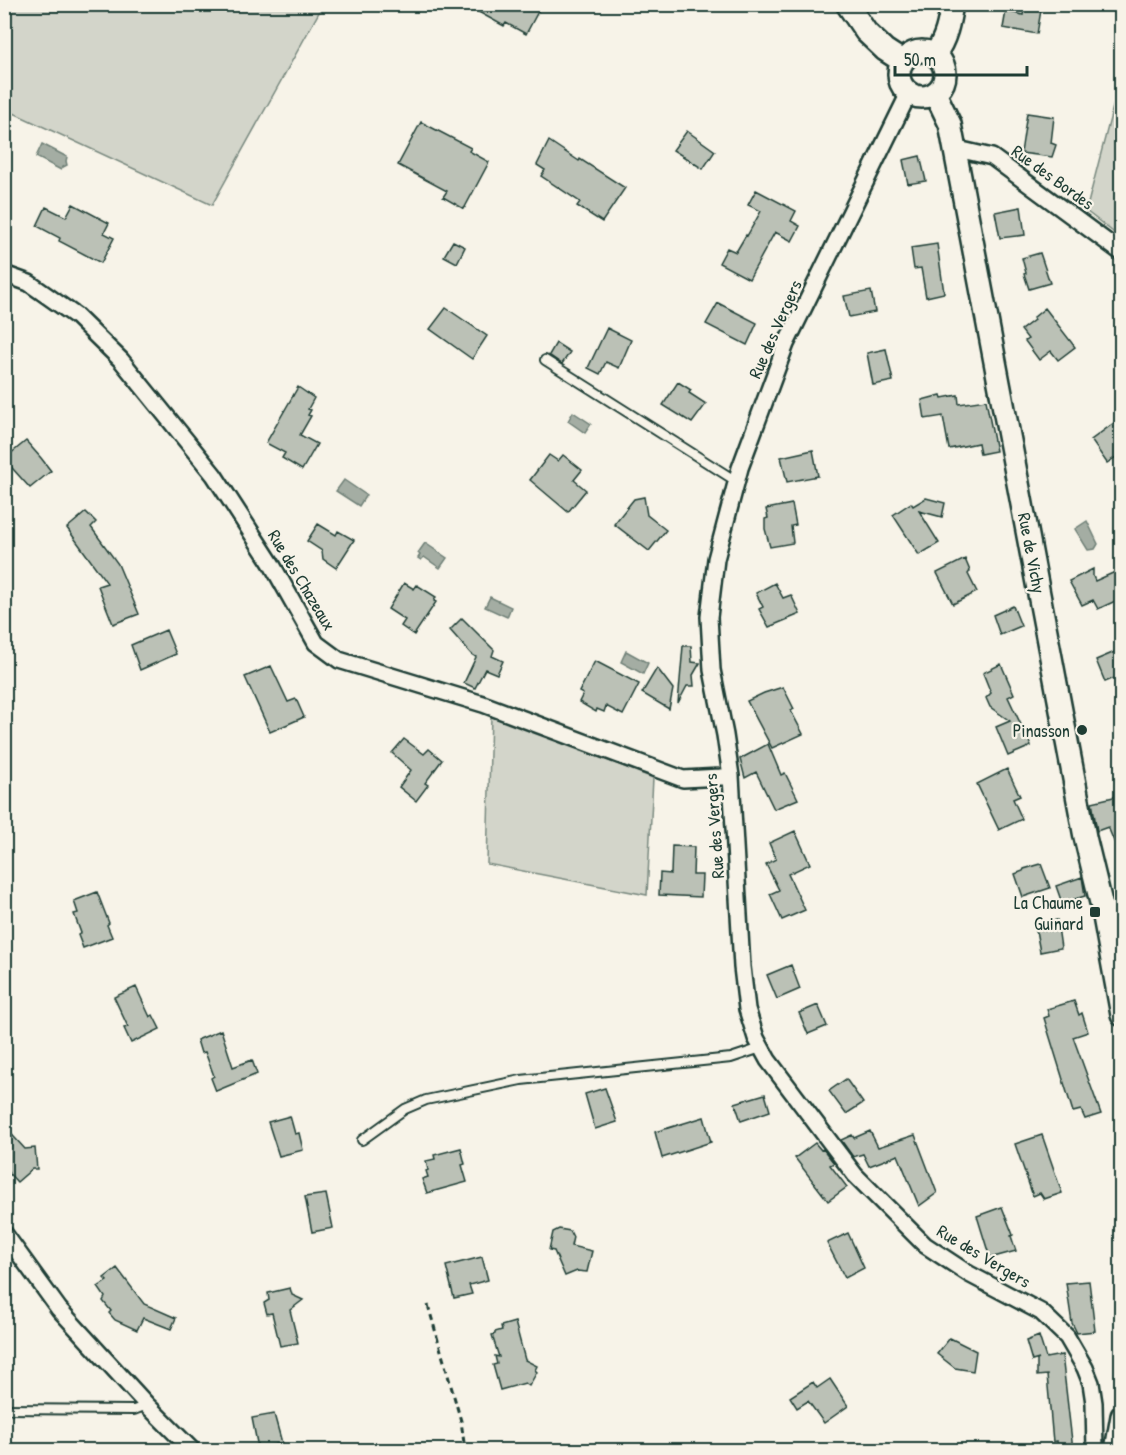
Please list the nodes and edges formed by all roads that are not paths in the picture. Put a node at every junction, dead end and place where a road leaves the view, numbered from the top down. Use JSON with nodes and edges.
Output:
{"nodes":[{"id":1,"x":847,"y":4,"type":"edge"},
{"id":2,"x":952,"y":4,"type":"edge"},
{"id":3,"x":935,"y":54,"type":"junction"},
{"id":4,"x":902,"y":61,"type":"junction"},
{"id":5,"x":909,"y":93,"type":"junction"},
{"id":6,"x":935,"y":93,"type":"junction"},
{"id":7,"x":955,"y":152,"type":"junction"},
{"id":8,"x":1122,"y":253,"type":"edge"},
{"id":9,"x":4,"y":274,"type":"edge"},
{"id":10,"x":545,"y":360,"type":"dead end"},
{"id":11,"x":736,"y":481,"type":"junction"},
{"id":12,"x":730,"y":776,"type":"junction"},
{"id":13,"x":1122,"y":1015,"type":"edge"},
{"id":14,"x":761,"y":1048,"type":"junction"},
{"id":15,"x":362,"y":1140,"type":"dead end"},
{"id":16,"x":4,"y":1233,"type":"edge"},
{"id":17,"x":147,"y":1405,"type":"junction"},
{"id":18,"x":4,"y":1409,"type":"edge"},
{"id":19,"x":1122,"y":1416,"type":"edge"},
{"id":20,"x":192,"y":1450,"type":"edge"},
{"id":21,"x":1095,"y":1450,"type":"edge"},
{"id":22,"x":1116,"y":1450,"type":"edge"}],
"edges":[{"from":1,"to":4,"type":"street"},
{"from":2,"to":3,"type":"street"},
{"from":3,"to":4,"type":"street"},
{"from":3,"to":6,"type":"street"},
{"from":4,"to":5,"type":"street"},
{"from":5,"to":6,"type":"street"},
{"from":5,"to":11,"type":"street","name":"Rue des Vergers"},
{"from":6,"to":7,"type":"street","name":"Rue de Vichy"},
{"from":7,"to":8,"type":"street","name":"Rue des Bordes"},
{"from":7,"to":13,"type":"street","name":"Rue de Vichy"},
{"from":9,"to":12,"type":"street","name":"Rue des Chazeaux"},
{"from":10,"to":11,"type":"lane"},
{"from":11,"to":12,"type":"street","name":"Rue des Vergers"},
{"from":12,"to":14,"type":"street","name":"Rue des Vergers"},
{"from":14,"to":15,"type":"lane"},
{"from":14,"to":21,"type":"street","name":"Rue des Vergers"},
{"from":16,"to":17,"type":"street"},
{"from":17,"to":18,"type":"lane"},
{"from":17,"to":20,"type":"street"},
{"from":19,"to":22,"type":"street"}]}
